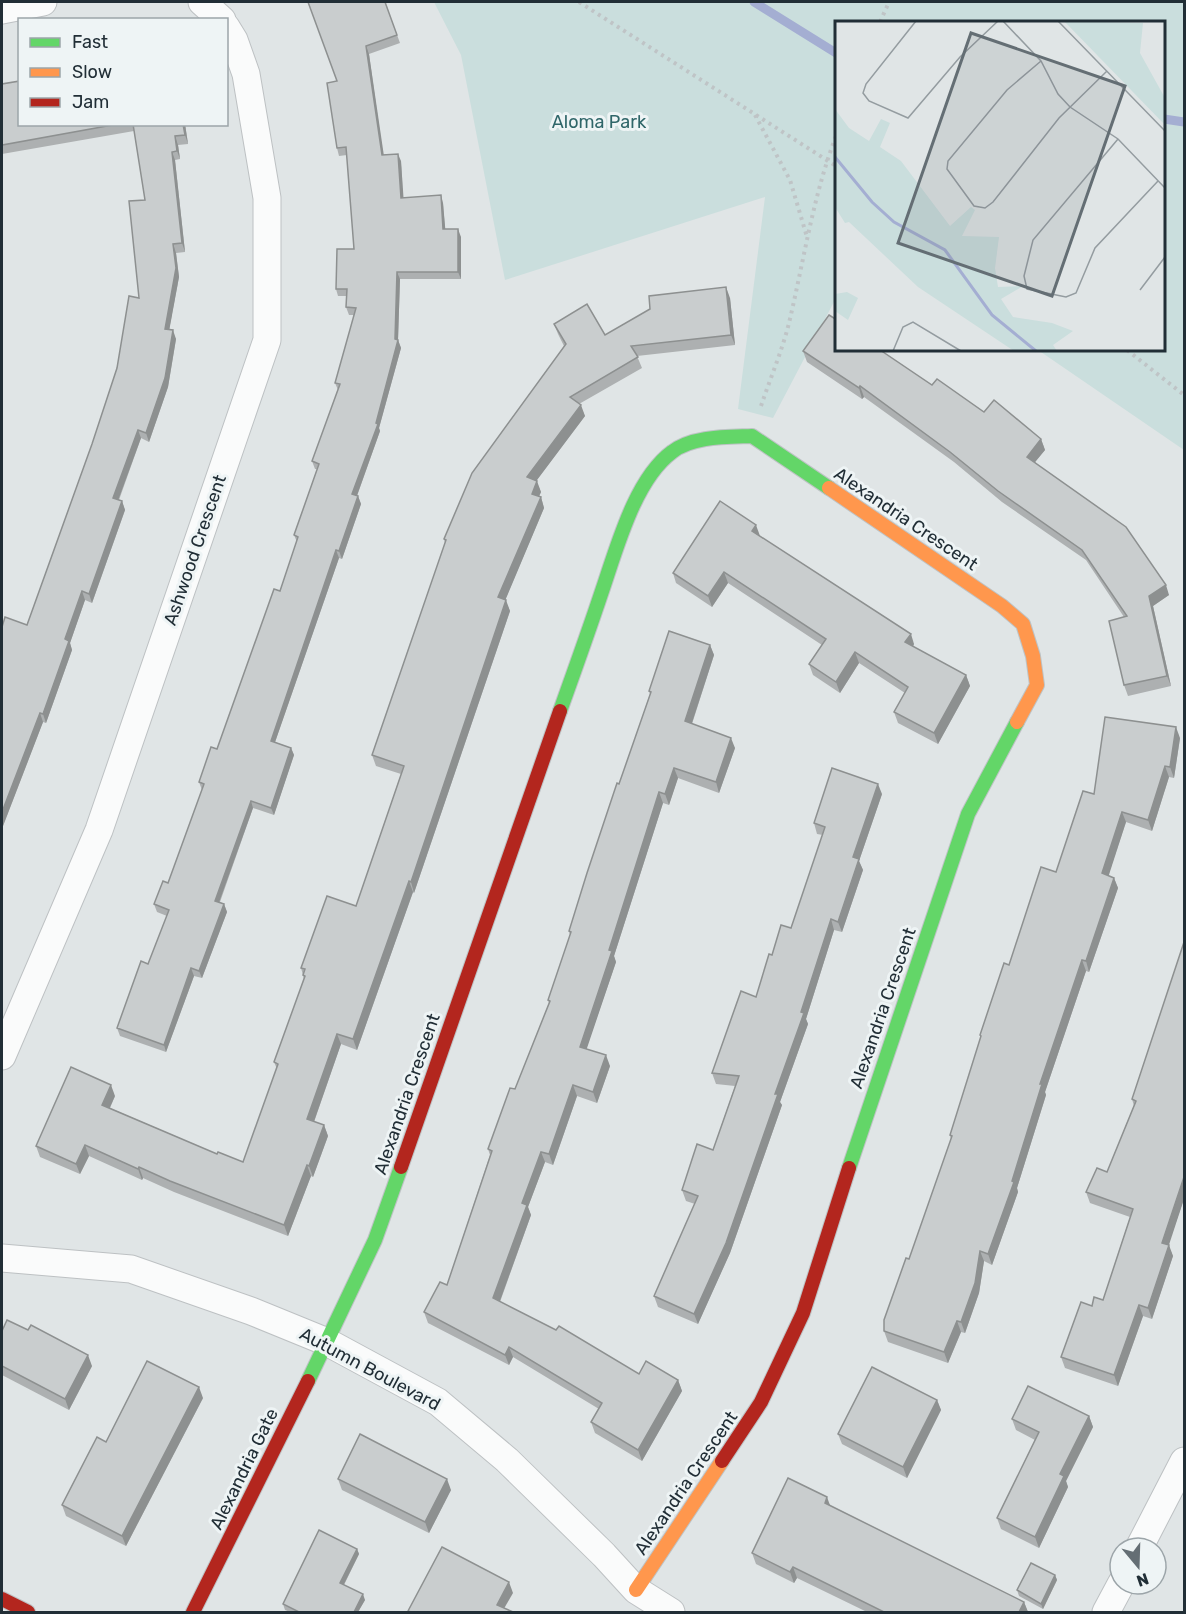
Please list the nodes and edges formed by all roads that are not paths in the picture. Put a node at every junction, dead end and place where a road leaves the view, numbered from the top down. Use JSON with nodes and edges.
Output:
{"nodes":[{"id":1,"x":43,"y":2,"type":"edge"},
{"id":2,"x":202,"y":2,"type":"edge"},
{"id":3,"x":2,"y":10,"type":"edge"},
{"id":4,"x":220,"y":18,"type":"edge"},
{"id":5,"x":228,"y":30,"type":"edge"},
{"id":6,"x":2,"y":1056,"type":"edge"},
{"id":7,"x":2,"y":1258,"type":"edge"},
{"id":8,"x":327,"y":1342,"type":"junction"},
{"id":9,"x":1185,"y":1461,"type":"edge"},
{"id":10,"x":1145,"y":1536,"type":"edge"},
{"id":11,"x":636,"y":1590,"type":"junction"},
{"id":12,"x":1115,"y":1596,"type":"edge"},
{"id":13,"x":2,"y":1599,"type":"edge"},
{"id":14,"x":28,"y":1612,"type":"edge"},
{"id":15,"x":193,"y":1612,"type":"edge"},
{"id":16,"x":671,"y":1612,"type":"edge"},
{"id":17,"x":1106,"y":1612,"type":"edge"}],
"edges":[{"from":1,"to":3,"type":"street"},
{"from":2,"to":4,"type":"street"},
{"from":5,"to":6,"type":"street","name":"Ashwood Crescent"},
{"from":7,"to":8,"type":"street","name":"Autumn Boulevard"},
{"from":8,"to":11,"type":"street","name":"Autumn Boulevard"},
{"from":8,"to":11,"type":"street","name":"Alexandria Crescent"},
{"from":8,"to":15,"type":"street","name":"Alexandria Gate"},
{"from":9,"to":10,"type":"street"},
{"from":11,"to":16,"type":"street","name":"Autumn Boulevard"},
{"from":12,"to":17,"type":"street"},
{"from":13,"to":14,"type":"street"}]}
